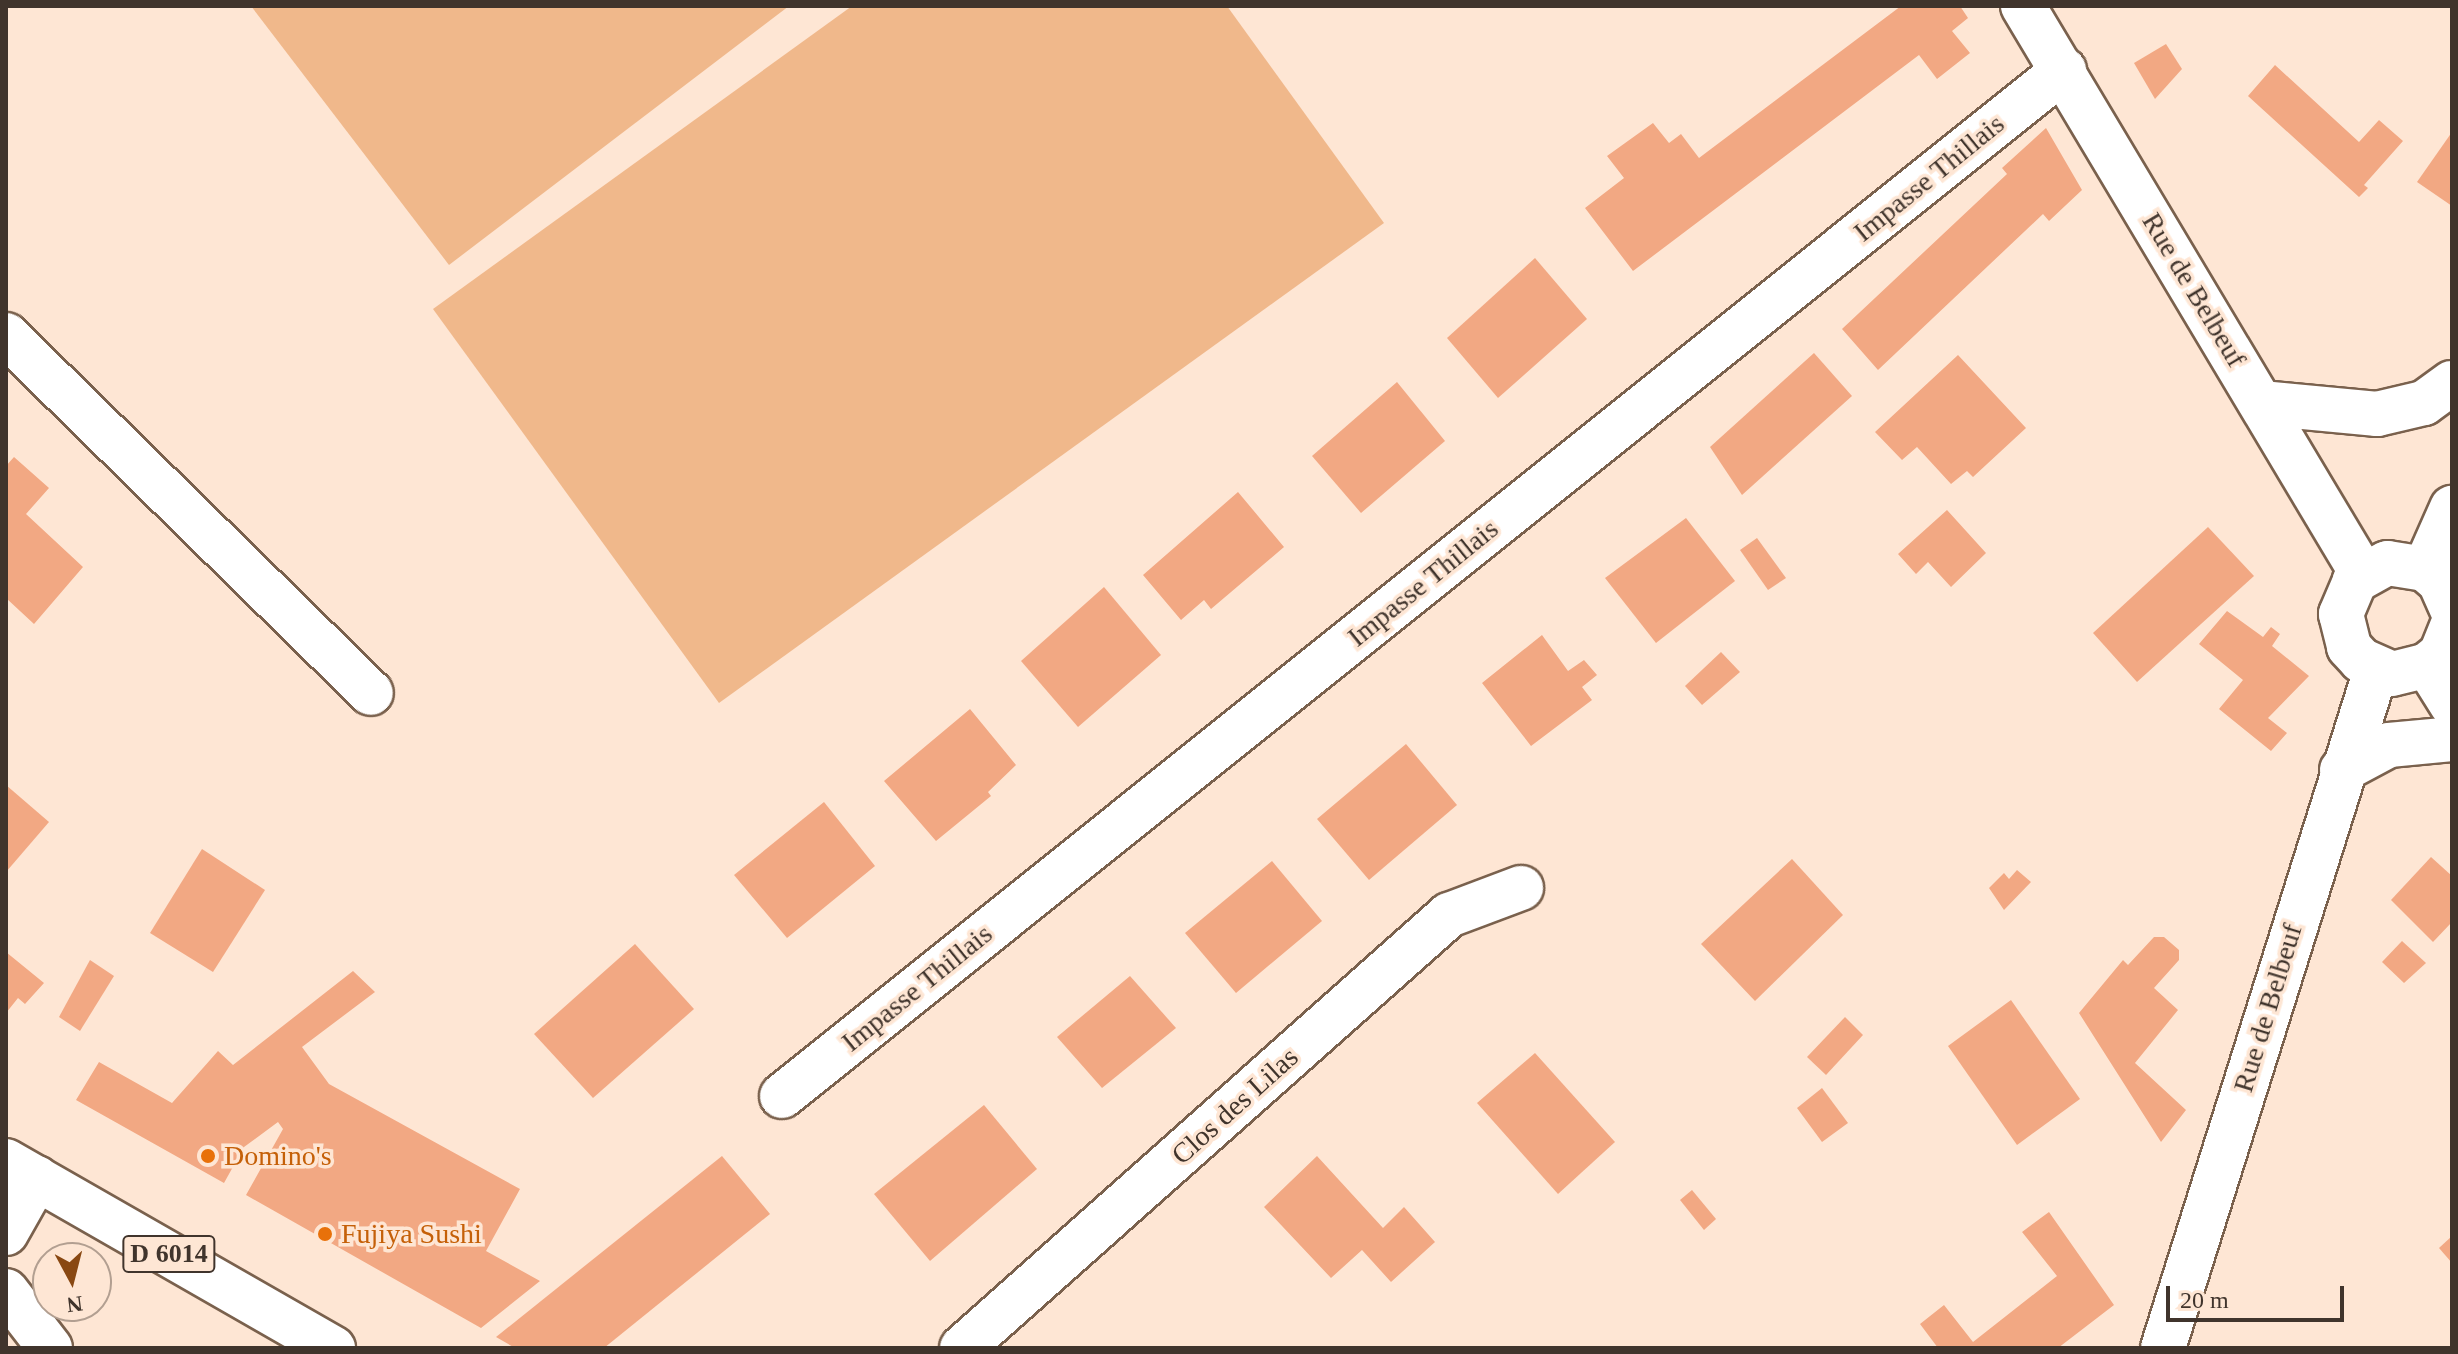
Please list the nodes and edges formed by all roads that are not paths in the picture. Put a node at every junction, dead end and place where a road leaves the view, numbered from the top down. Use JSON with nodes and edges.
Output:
{"nodes":[{"id":1,"x":2023,"y":6,"type":"edge"},
{"id":2,"x":2064,"y":70,"type":"junction"},
{"id":3,"x":6,"y":335,"type":"edge"},
{"id":4,"x":2452,"y":383,"type":"edge"},
{"id":5,"x":2261,"y":403,"type":"junction"},
{"id":6,"x":2452,"y":508,"type":"edge"},
{"id":7,"x":2425,"y":569,"type":"junction"},
{"id":8,"x":2363,"y":575,"type":"junction"},
{"id":9,"x":2452,"y":609,"type":"edge"},
{"id":10,"x":2452,"y":627,"type":"edge"},
{"id":11,"x":2427,"y":665,"type":"junction"},
{"id":12,"x":2376,"y":670,"type":"junction"},
{"id":13,"x":371,"y":693,"type":"dead end"},
{"id":14,"x":2452,"y":705,"type":"edge"},
{"id":15,"x":2452,"y":739,"type":"edge"},
{"id":16,"x":2342,"y":770,"type":"junction"},
{"id":17,"x":1521,"y":888,"type":"dead end"},
{"id":18,"x":782,"y":1096,"type":"dead end"},
{"id":19,"x":22,"y":1169,"type":"edge"},
{"id":20,"x":6,"y":1233,"type":"edge"},
{"id":21,"x":6,"y":1291,"type":"edge"},
{"id":22,"x":50,"y":1348,"type":"edge"},
{"id":23,"x":333,"y":1348,"type":"edge"},
{"id":24,"x":962,"y":1348,"type":"edge"},
{"id":25,"x":2163,"y":1348,"type":"edge"}],
"edges":[{"from":1,"to":2,"type":"street","name":"Rue de Belbeuf"},
{"from":2,"to":5,"type":"street","name":"Rue de Belbeuf"},
{"from":2,"to":18,"type":"street","name":"Impasse Thillais"},
{"from":3,"to":13,"type":"street"},
{"from":4,"to":5,"type":"street"},
{"from":5,"to":8,"type":"street","name":"Rue de Belbeuf"},
{"from":6,"to":7,"type":"street"},
{"from":7,"to":8,"type":"street"},
{"from":7,"to":9,"type":"street"},
{"from":8,"to":12,"type":"street"},
{"from":10,"to":11,"type":"street"},
{"from":11,"to":12,"type":"street"},
{"from":11,"to":14,"type":"street"},
{"from":12,"to":16,"type":"street","name":"Rue de Belbeuf"},
{"from":15,"to":16,"type":"street"},
{"from":16,"to":25,"type":"street","name":"Rue de Belbeuf"},
{"from":17,"to":24,"type":"street","name":"Clos des Lilas"},
{"from":19,"to":20,"type":"street"},
{"from":19,"to":23,"type":"street","number":"D 6014"},
{"from":21,"to":22,"type":"street"}]}
